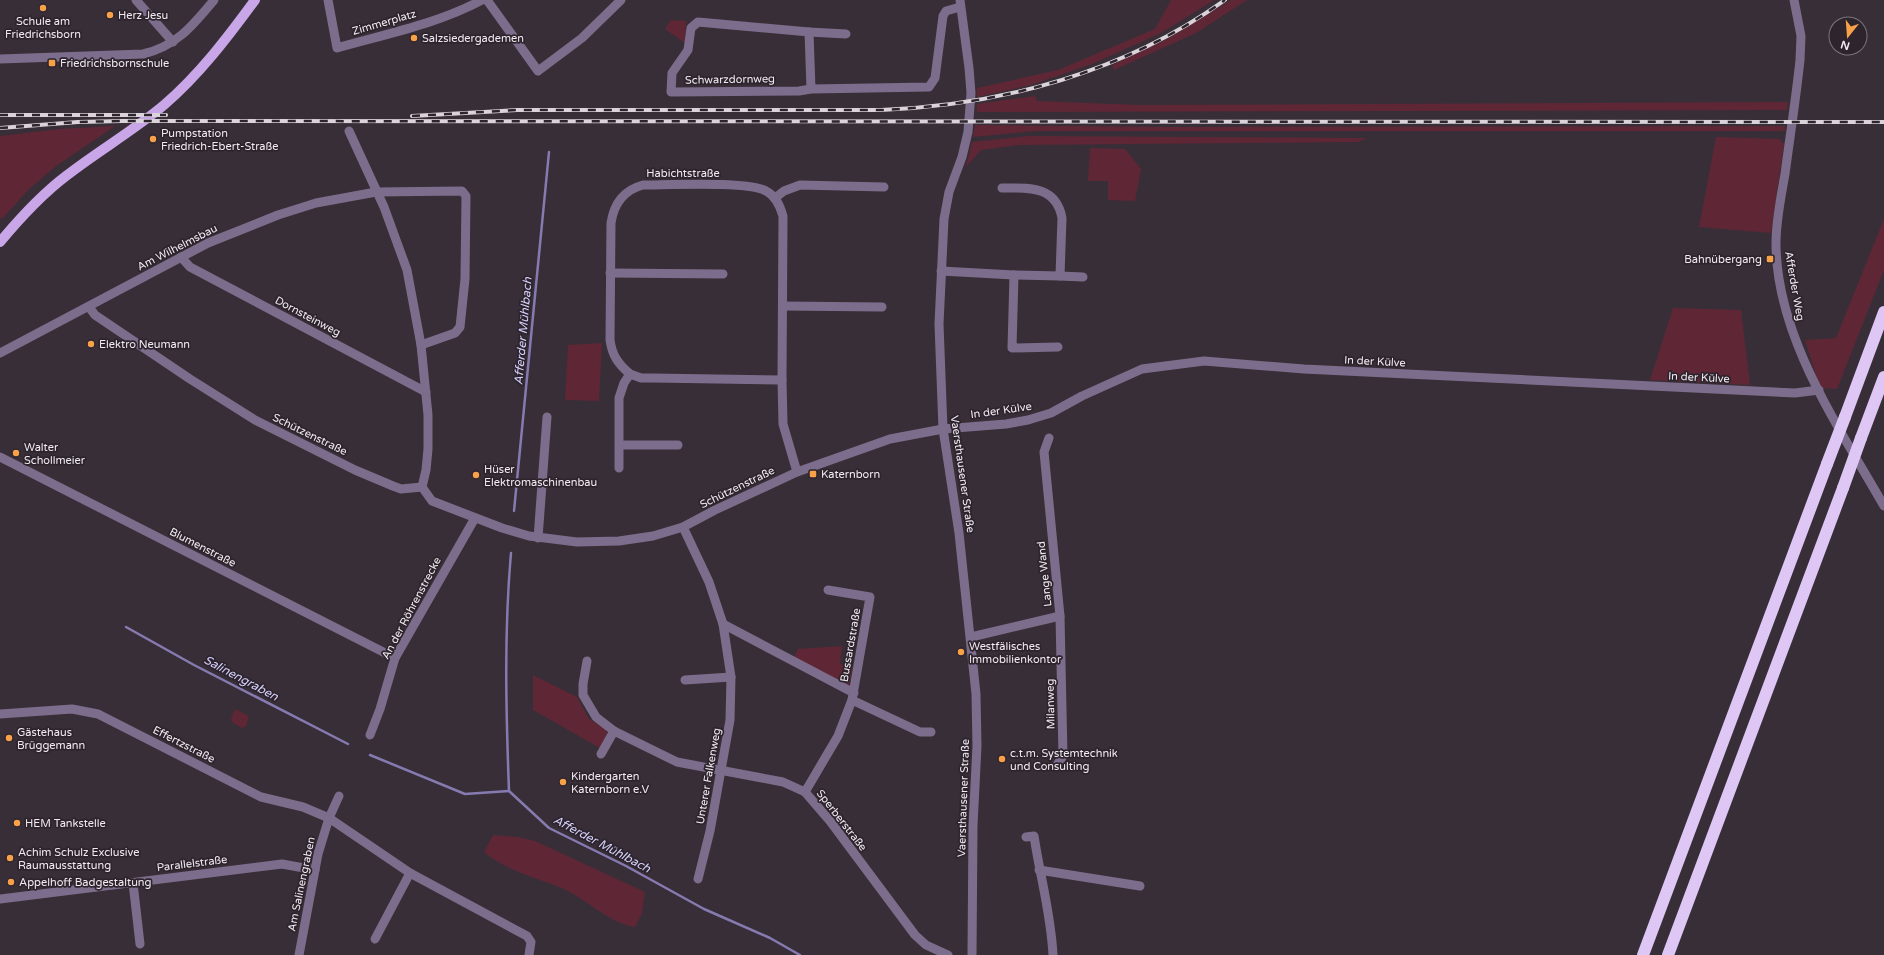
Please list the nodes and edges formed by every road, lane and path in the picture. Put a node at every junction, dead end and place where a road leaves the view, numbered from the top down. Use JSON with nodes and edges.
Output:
{"nodes":[{"id":1,"x":136,"y":0,"type":"edge"},
{"id":2,"x":214,"y":0,"type":"edge"},
{"id":3,"x":255,"y":0,"type":"edge"},
{"id":4,"x":328,"y":0,"type":"edge"},
{"id":5,"x":482,"y":0,"type":"edge"},
{"id":6,"x":487,"y":0,"type":"edge"},
{"id":7,"x":621,"y":0,"type":"edge"},
{"id":8,"x":1794,"y":0,"type":"edge"},
{"id":9,"x":960,"y":3,"type":"edge"},
{"id":10,"x":809,"y":32,"type":"junction"},
{"id":11,"x":846,"y":34,"type":"dead end"},
{"id":12,"x":173,"y":42,"type":"junction"},
{"id":13,"x":0,"y":59,"type":"edge"},
{"id":14,"x":811,"y":88,"type":"junction"},
{"id":15,"x":349,"y":131,"type":"dead end"},
{"id":16,"x":884,"y":187,"type":"dead end"},
{"id":17,"x":1002,"y":188,"type":"dead end"},
{"id":18,"x":376,"y":192,"type":"junction"},
{"id":19,"x":775,"y":198,"type":"junction"},
{"id":20,"x":0,"y":242,"type":"edge"},
{"id":21,"x":181,"y":257,"type":"junction"},
{"id":22,"x":941,"y":271,"type":"junction"},
{"id":23,"x":610,"y":273,"type":"junction"},
{"id":24,"x":722,"y":274,"type":"dead end"},
{"id":25,"x":1014,"y":276,"type":"junction"},
{"id":26,"x":1060,"y":276,"type":"junction"},
{"id":27,"x":1083,"y":277,"type":"dead end"},
{"id":28,"x":783,"y":306,"type":"junction"},
{"id":29,"x":89,"y":307,"type":"junction"},
{"id":30,"x":882,"y":307,"type":"dead end"},
{"id":31,"x":1884,"y":312,"type":"edge"},
{"id":32,"x":421,"y":345,"type":"junction"},
{"id":33,"x":1058,"y":347,"type":"dead end"},
{"id":34,"x":0,"y":353,"type":"edge"},
{"id":35,"x":630,"y":374,"type":"junction"},
{"id":36,"x":1884,"y":377,"type":"edge"},
{"id":37,"x":782,"y":380,"type":"junction"},
{"id":38,"x":1819,"y":390,"type":"junction"},
{"id":39,"x":426,"y":392,"type":"junction"},
{"id":40,"x":547,"y":417,"type":"dead end"},
{"id":41,"x":943,"y":429,"type":"junction"},
{"id":42,"x":1049,"y":438,"type":"dead end"},
{"id":43,"x":620,"y":445,"type":"junction"},
{"id":44,"x":678,"y":445,"type":"dead end"},
{"id":45,"x":0,"y":457,"type":"edge"},
{"id":46,"x":619,"y":468,"type":"dead end"},
{"id":47,"x":797,"y":472,"type":"junction"},
{"id":48,"x":422,"y":487,"type":"junction"},
{"id":49,"x":1884,"y":506,"type":"edge"},
{"id":50,"x":475,"y":518,"type":"junction"},
{"id":51,"x":683,"y":527,"type":"junction"},
{"id":52,"x":538,"y":538,"type":"junction"},
{"id":53,"x":828,"y":590,"type":"dead end"},
{"id":54,"x":1060,"y":616,"type":"junction"},
{"id":55,"x":723,"y":624,"type":"junction"},
{"id":56,"x":971,"y":637,"type":"junction"},
{"id":57,"x":395,"y":658,"type":"junction"},
{"id":58,"x":587,"y":661,"type":"dead end"},
{"id":59,"x":731,"y":677,"type":"junction"},
{"id":60,"x":685,"y":680,"type":"dead end"},
{"id":61,"x":853,"y":696,"type":"junction"},
{"id":62,"x":0,"y":714,"type":"edge"},
{"id":63,"x":614,"y":731,"type":"junction"},
{"id":64,"x":931,"y":732,"type":"dead end"},
{"id":65,"x":370,"y":735,"type":"dead end"},
{"id":66,"x":600,"y":754,"type":"dead end"},
{"id":67,"x":1057,"y":765,"type":"dead end"},
{"id":68,"x":721,"y":771,"type":"junction"},
{"id":69,"x":805,"y":792,"type":"junction"},
{"id":70,"x":339,"y":796,"type":"dead end"},
{"id":71,"x":329,"y":818,"type":"junction"},
{"id":72,"x":1026,"y":837,"type":"dead end"},
{"id":73,"x":315,"y":870,"type":"junction"},
{"id":74,"x":1039,"y":870,"type":"junction"},
{"id":75,"x":410,"y":873,"type":"junction"},
{"id":76,"x":698,"y":879,"type":"dead end"},
{"id":77,"x":133,"y":883,"type":"junction"},
{"id":78,"x":1140,"y":886,"type":"dead end"},
{"id":79,"x":0,"y":899,"type":"edge"},
{"id":80,"x":376,"y":939,"type":"dead end"},
{"id":81,"x":140,"y":944,"type":"dead end"},
{"id":82,"x":299,"y":955,"type":"edge"},
{"id":83,"x":529,"y":955,"type":"edge"},
{"id":84,"x":948,"y":955,"type":"edge"},
{"id":85,"x":972,"y":955,"type":"edge"},
{"id":86,"x":1053,"y":955,"type":"edge"},
{"id":87,"x":1643,"y":955,"type":"edge"},
{"id":88,"x":1668,"y":955,"type":"edge"}],
"edges":[{"from":1,"to":12,"type":"street"},
{"from":2,"to":12,"type":"street"},
{"from":3,"to":20,"type":"main road"},
{"from":4,"to":5,"type":"street","name":"Zimmerplatz"},
{"from":6,"to":7,"type":"street"},
{"from":8,"to":38,"type":"street","name":"Afferder Weg"},
{"from":9,"to":14,"type":"street","name":"Schwarzdornweg"},
{"from":9,"to":22,"type":"street","name":"Vaersthausener Straße"},
{"from":10,"to":11,"type":"street","name":"Schwarzdornweg"},
{"from":10,"to":14,"type":"street"},
{"from":10,"to":14,"type":"street","name":"Schwarzdornweg"},
{"from":12,"to":13,"type":"street"},
{"from":15,"to":18,"type":"street"},
{"from":16,"to":19,"type":"street"},
{"from":17,"to":26,"type":"street"},
{"from":18,"to":21,"type":"street","name":"Am Wilhelmsbau"},
{"from":18,"to":32,"type":"street"},
{"from":18,"to":32,"type":"street","name":"Am Wilhelmsbau"},
{"from":19,"to":23,"type":"street","name":"Habichtstraße"},
{"from":19,"to":28,"type":"street"},
{"from":21,"to":29,"type":"street","name":"Am Wilhelmsbau"},
{"from":21,"to":39,"type":"street","name":"Dornsteinweg"},
{"from":22,"to":25,"type":"street"},
{"from":22,"to":41,"type":"street","name":"Vaersthausener Straße"},
{"from":23,"to":24,"type":"street"},
{"from":23,"to":35,"type":"street","name":"Habichtstraße"},
{"from":25,"to":26,"type":"street"},
{"from":25,"to":33,"type":"street"},
{"from":26,"to":27,"type":"street"},
{"from":28,"to":30,"type":"street"},
{"from":28,"to":37,"type":"street"},
{"from":29,"to":34,"type":"street","name":"Am Wilhelmsbau"},
{"from":29,"to":48,"type":"street","name":"Schützenstraße"},
{"from":31,"to":87,"type":"highway","bridge":true},
{"from":32,"to":39,"type":"street"},
{"from":35,"to":37,"type":"street"},
{"from":35,"to":43,"type":"street"},
{"from":36,"to":88,"type":"highway","bridge":true},
{"from":37,"to":47,"type":"street"},
{"from":38,"to":41,"type":"street","name":"In der Külve"},
{"from":38,"to":49,"type":"street","name":"Afferder Weg"},
{"from":39,"to":48,"type":"street"},
{"from":40,"to":52,"type":"street"},
{"from":41,"to":47,"type":"street","name":"Schützenstraße"},
{"from":41,"to":56,"type":"street","name":"Vaersthausener Straße"},
{"from":42,"to":54,"type":"street","name":"Lange Wand"},
{"from":43,"to":44,"type":"street"},
{"from":43,"to":46,"type":"street"},
{"from":45,"to":57,"type":"street","name":"Blumenstraße"},
{"from":47,"to":51,"type":"street","name":"Schützenstraße"},
{"from":48,"to":50,"type":"street","name":"Schützenstraße"},
{"from":50,"to":52,"type":"street","name":"Schützenstraße"},
{"from":50,"to":57,"type":"street","name":"An der Röhrenstrecke"},
{"from":51,"to":52,"type":"street","name":"Schützenstraße"},
{"from":51,"to":55,"type":"street","name":"Unterer Falkenweg"},
{"from":53,"to":61,"type":"street","name":"Bussardstraße"},
{"from":54,"to":56,"type":"street","name":"Lange Wand"},
{"from":54,"to":67,"type":"street","name":"Milanweg"},
{"from":55,"to":59,"type":"street","name":"Unterer Falkenweg"},
{"from":55,"to":61,"type":"street","name":"Bussardstraße"},
{"from":56,"to":85,"type":"street","name":"Vaersthausener Straße"},
{"from":57,"to":65,"type":"street","name":"An der Röhrenstrecke"},
{"from":58,"to":63,"type":"street","name":"Sperberstraße"},
{"from":59,"to":60,"type":"street"},
{"from":59,"to":68,"type":"street","name":"Unterer Falkenweg"},
{"from":61,"to":64,"type":"street","name":"Bussardstraße"},
{"from":61,"to":69,"type":"street","name":"Bussardstraße"},
{"from":62,"to":71,"type":"street","name":"Effertzstraße"},
{"from":63,"to":66,"type":"street"},
{"from":63,"to":68,"type":"street","name":"Sperberstraße"},
{"from":68,"to":69,"type":"street","name":"Sperberstraße"},
{"from":68,"to":76,"type":"street","name":"Unterer Falkenweg"},
{"from":69,"to":84,"type":"street","name":"Sperberstraße"},
{"from":70,"to":71,"type":"street"},
{"from":71,"to":73,"type":"street","name":"Am Salinengraben"},
{"from":71,"to":75,"type":"street","name":"Effertzstraße"},
{"from":72,"to":74,"type":"street"},
{"from":73,"to":77,"type":"street","name":"Parallelstraße"},
{"from":73,"to":82,"type":"street","name":"Am Salinengraben"},
{"from":74,"to":78,"type":"street"},
{"from":74,"to":86,"type":"street"},
{"from":75,"to":80,"type":"street"},
{"from":75,"to":83,"type":"street","name":"Effertzstraße"},
{"from":77,"to":79,"type":"street","name":"Parallelstraße"},
{"from":77,"to":81,"type":"street"}]}
